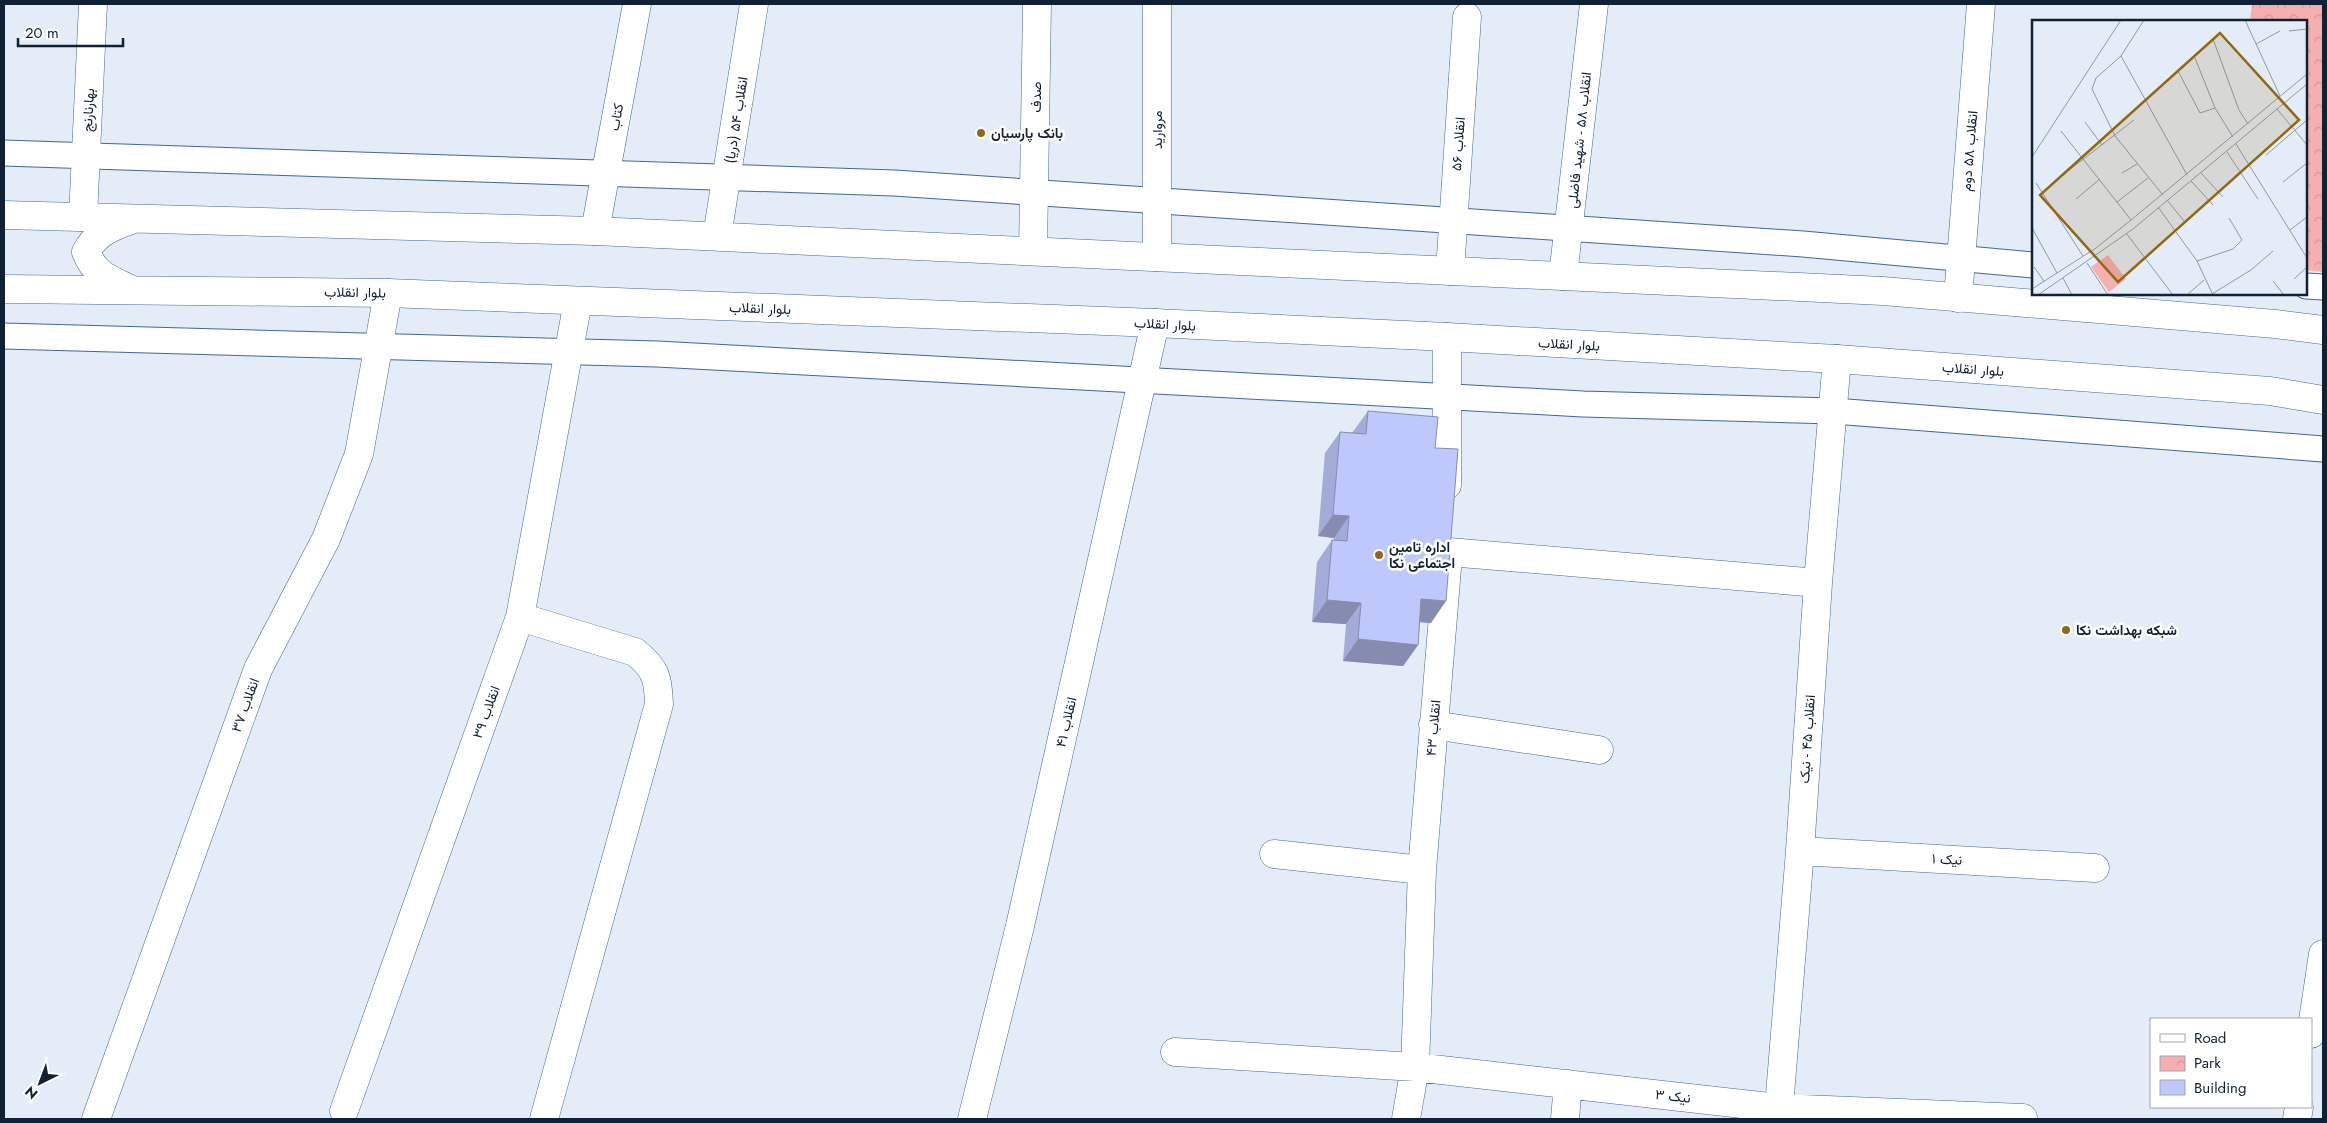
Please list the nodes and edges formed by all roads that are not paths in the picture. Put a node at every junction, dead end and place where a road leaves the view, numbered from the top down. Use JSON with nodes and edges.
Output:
{"nodes":[{"id":1,"x":93,"y":4,"type":"edge"},
{"id":2,"x":637,"y":4,"type":"edge"},
{"id":3,"x":754,"y":4,"type":"edge"},
{"id":4,"x":1037,"y":4,"type":"edge"},
{"id":5,"x":1157,"y":4,"type":"edge"},
{"id":6,"x":1594,"y":4,"type":"edge"},
{"id":7,"x":1981,"y":4,"type":"edge"},
{"id":8,"x":1467,"y":17,"type":"dead end"},
{"id":9,"x":4,"y":153,"type":"edge"},
{"id":10,"x":86,"y":156,"type":"junction"},
{"id":11,"x":606,"y":174,"type":"junction"},
{"id":12,"x":726,"y":178,"type":"junction"},
{"id":13,"x":1034,"y":193,"type":"junction"},
{"id":14,"x":1158,"y":201,"type":"junction"},
{"id":15,"x":4,"y":215,"type":"edge"},
{"id":16,"x":83,"y":217,"type":"junction"},
{"id":17,"x":137,"y":218,"type":"junction"},
{"id":18,"x":1453,"y":221,"type":"junction"},
{"id":19,"x":1569,"y":228,"type":"junction"},
{"id":20,"x":595,"y":231,"type":"junction"},
{"id":21,"x":717,"y":236,"type":"junction"},
{"id":22,"x":1033,"y":251,"type":"junction"},
{"id":23,"x":1158,"y":257,"type":"junction"},
{"id":24,"x":1961,"y":259,"type":"junction"},
{"id":25,"x":2032,"y":265,"type":"edge"},
{"id":26,"x":1450,"y":271,"type":"junction"},
{"id":27,"x":1563,"y":276,"type":"junction"},
{"id":28,"x":2307,"y":286,"type":"edge"},
{"id":29,"x":2323,"y":287,"type":"edge"},
{"id":30,"x":4,"y":290,"type":"edge"},
{"id":31,"x":133,"y":290,"type":"junction"},
{"id":32,"x":388,"y":292,"type":"junction"},
{"id":33,"x":1958,"y":298,"type":"junction"},
{"id":34,"x":578,"y":301,"type":"junction"},
{"id":35,"x":1155,"y":323,"type":"junction"},
{"id":36,"x":2323,"y":330,"type":"edge"},
{"id":37,"x":4,"y":336,"type":"edge"},
{"id":38,"x":1447,"y":337,"type":"junction"},
{"id":39,"x":378,"y":346,"type":"junction"},
{"id":40,"x":568,"y":351,"type":"junction"},
{"id":41,"x":1837,"y":359,"type":"junction"},
{"id":42,"x":1142,"y":381,"type":"junction"},
{"id":43,"x":1446,"y":395,"type":"junction"},
{"id":44,"x":2323,"y":400,"type":"edge"},
{"id":45,"x":1834,"y":411,"type":"junction"},
{"id":46,"x":2323,"y":450,"type":"edge"},
{"id":47,"x":1448,"y":532,"type":"junction"},
{"id":48,"x":1818,"y":583,"type":"junction"},
{"id":49,"x":520,"y":617,"type":"junction"},
{"id":50,"x":1433,"y":725,"type":"junction"},
{"id":51,"x":1599,"y":750,"type":"dead end"},
{"id":52,"x":1800,"y":851,"type":"junction"},
{"id":53,"x":1274,"y":854,"type":"dead end"},
{"id":54,"x":2095,"y":868,"type":"dead end"},
{"id":55,"x":1422,"y":870,"type":"junction"},
{"id":56,"x":2323,"y":954,"type":"edge"},
{"id":57,"x":2312,"y":1027,"type":"edge"},
{"id":58,"x":1175,"y":1052,"type":"dead end"},
{"id":59,"x":1415,"y":1067,"type":"junction"},
{"id":60,"x":1568,"y":1084,"type":"junction"},
{"id":61,"x":344,"y":1111,"type":"dead end"},
{"id":62,"x":1778,"y":1113,"type":"edge"},
{"id":63,"x":2023,"y":1118,"type":"edge"},
{"id":64,"x":96,"y":1119,"type":"edge"},
{"id":65,"x":544,"y":1119,"type":"edge"},
{"id":66,"x":972,"y":1119,"type":"edge"},
{"id":67,"x":1406,"y":1119,"type":"edge"},
{"id":68,"x":1565,"y":1119,"type":"edge"}],
"edges":[{"from":1,"to":10,"type":"street","name":"بهارنارنج"},
{"from":2,"to":11,"type":"street","name":"کتاب"},
{"from":3,"to":12,"type":"street","name":"انقلاب ۵۴ (دریا)"},
{"from":4,"to":13,"type":"street","name":"صدف"},
{"from":5,"to":14,"type":"street","name":"مروارید"},
{"from":6,"to":19,"type":"street","name":"انقلاب ۵۸ - شهید فاضلی"},
{"from":7,"to":24,"type":"street","name":"انقلاب ۵۸ دوم"},
{"from":8,"to":18,"type":"street","name":"انقلاب ۵۶"},
{"from":9,"to":10,"type":"street"},
{"from":10,"to":11,"type":"street"},
{"from":10,"to":16,"type":"street","name":"بهارنارنج"},
{"from":11,"to":12,"type":"street"},
{"from":11,"to":20,"type":"street","name":"کتاب"},
{"from":12,"to":13,"type":"street"},
{"from":12,"to":21,"type":"street","name":"انقلاب ۵۴ (دریا)"},
{"from":13,"to":14,"type":"street"},
{"from":13,"to":22,"type":"street","name":"صدف"},
{"from":14,"to":18,"type":"street"},
{"from":14,"to":23,"type":"street","name":"مروارید"},
{"from":15,"to":16,"type":"street"},
{"from":16,"to":17,"type":"street"},
{"from":17,"to":20,"type":"street"},
{"from":17,"to":31,"type":"street"},
{"from":18,"to":19,"type":"street"},
{"from":18,"to":26,"type":"street","name":"انقلاب ۵۶"},
{"from":19,"to":24,"type":"street"},
{"from":19,"to":27,"type":"street","name":"انقلاب ۵۸ - شهید فاضلی"},
{"from":20,"to":21,"type":"street"},
{"from":21,"to":22,"type":"street"},
{"from":22,"to":23,"type":"street"},
{"from":23,"to":26,"type":"street"},
{"from":24,"to":25,"type":"street"},
{"from":24,"to":33,"type":"street","name":"انقلاب ۵۸ دوم"},
{"from":26,"to":27,"type":"street"},
{"from":27,"to":33,"type":"street"},
{"from":28,"to":29,"type":"street"},
{"from":30,"to":31,"type":"street","name":"بلوار انقلاب"},
{"from":31,"to":32,"type":"street","name":"بلوار انقلاب"},
{"from":32,"to":34,"type":"street","name":"بلوار انقلاب"},
{"from":32,"to":39,"type":"street","name":"انقلاب ۳۷"},
{"from":33,"to":36,"type":"street"},
{"from":34,"to":35,"type":"street","name":"بلوار انقلاب"},
{"from":34,"to":40,"type":"street","name":"انقلاب ۳۹"},
{"from":35,"to":38,"type":"street","name":"بلوار انقلاب"},
{"from":35,"to":42,"type":"street","name":"انقلاب ۴۱"},
{"from":37,"to":39,"type":"street"},
{"from":38,"to":41,"type":"street","name":"بلوار انقلاب"},
{"from":38,"to":43,"type":"street","name":"انقلاب ۴۳"},
{"from":39,"to":40,"type":"street"},
{"from":39,"to":64,"type":"street","name":"انقلاب ۳۷"},
{"from":40,"to":42,"type":"street"},
{"from":40,"to":49,"type":"street","name":"انقلاب ۳۹"},
{"from":41,"to":44,"type":"street","name":"بلوار انقلاب"},
{"from":41,"to":45,"type":"street","name":"انقلاب ۴۵ - نیک"},
{"from":42,"to":43,"type":"street"},
{"from":42,"to":66,"type":"street","name":"انقلاب ۴۱"},
{"from":43,"to":45,"type":"street"},
{"from":43,"to":47,"type":"street","name":"انقلاب ۴۳"},
{"from":45,"to":46,"type":"street"},
{"from":45,"to":48,"type":"street","name":"انقلاب ۴۵ - نیک"},
{"from":47,"to":48,"type":"street"},
{"from":47,"to":50,"type":"street","name":"انقلاب ۴۳"},
{"from":48,"to":52,"type":"street","name":"انقلاب ۴۵ - نیک"},
{"from":49,"to":61,"type":"street","name":"انقلاب ۳۹"},
{"from":49,"to":65,"type":"street"},
{"from":50,"to":51,"type":"street"},
{"from":50,"to":55,"type":"street","name":"انقلاب ۴۳"},
{"from":52,"to":54,"type":"street","name":"نیک ۱"},
{"from":52,"to":62,"type":"street","name":"انقلاب ۴۵ - نیک"},
{"from":53,"to":55,"type":"street"},
{"from":55,"to":59,"type":"street","name":"انقلاب ۴۳"},
{"from":56,"to":57,"type":"street"},
{"from":58,"to":59,"type":"street","name":"نیک ۳"},
{"from":59,"to":60,"type":"street","name":"نیک ۳"},
{"from":59,"to":67,"type":"street","name":"انقلاب ۴۳"},
{"from":60,"to":62,"type":"street","name":"نیک ۳"},
{"from":60,"to":68,"type":"street"},
{"from":62,"to":63,"type":"street","name":"نیک ۳"}]}
